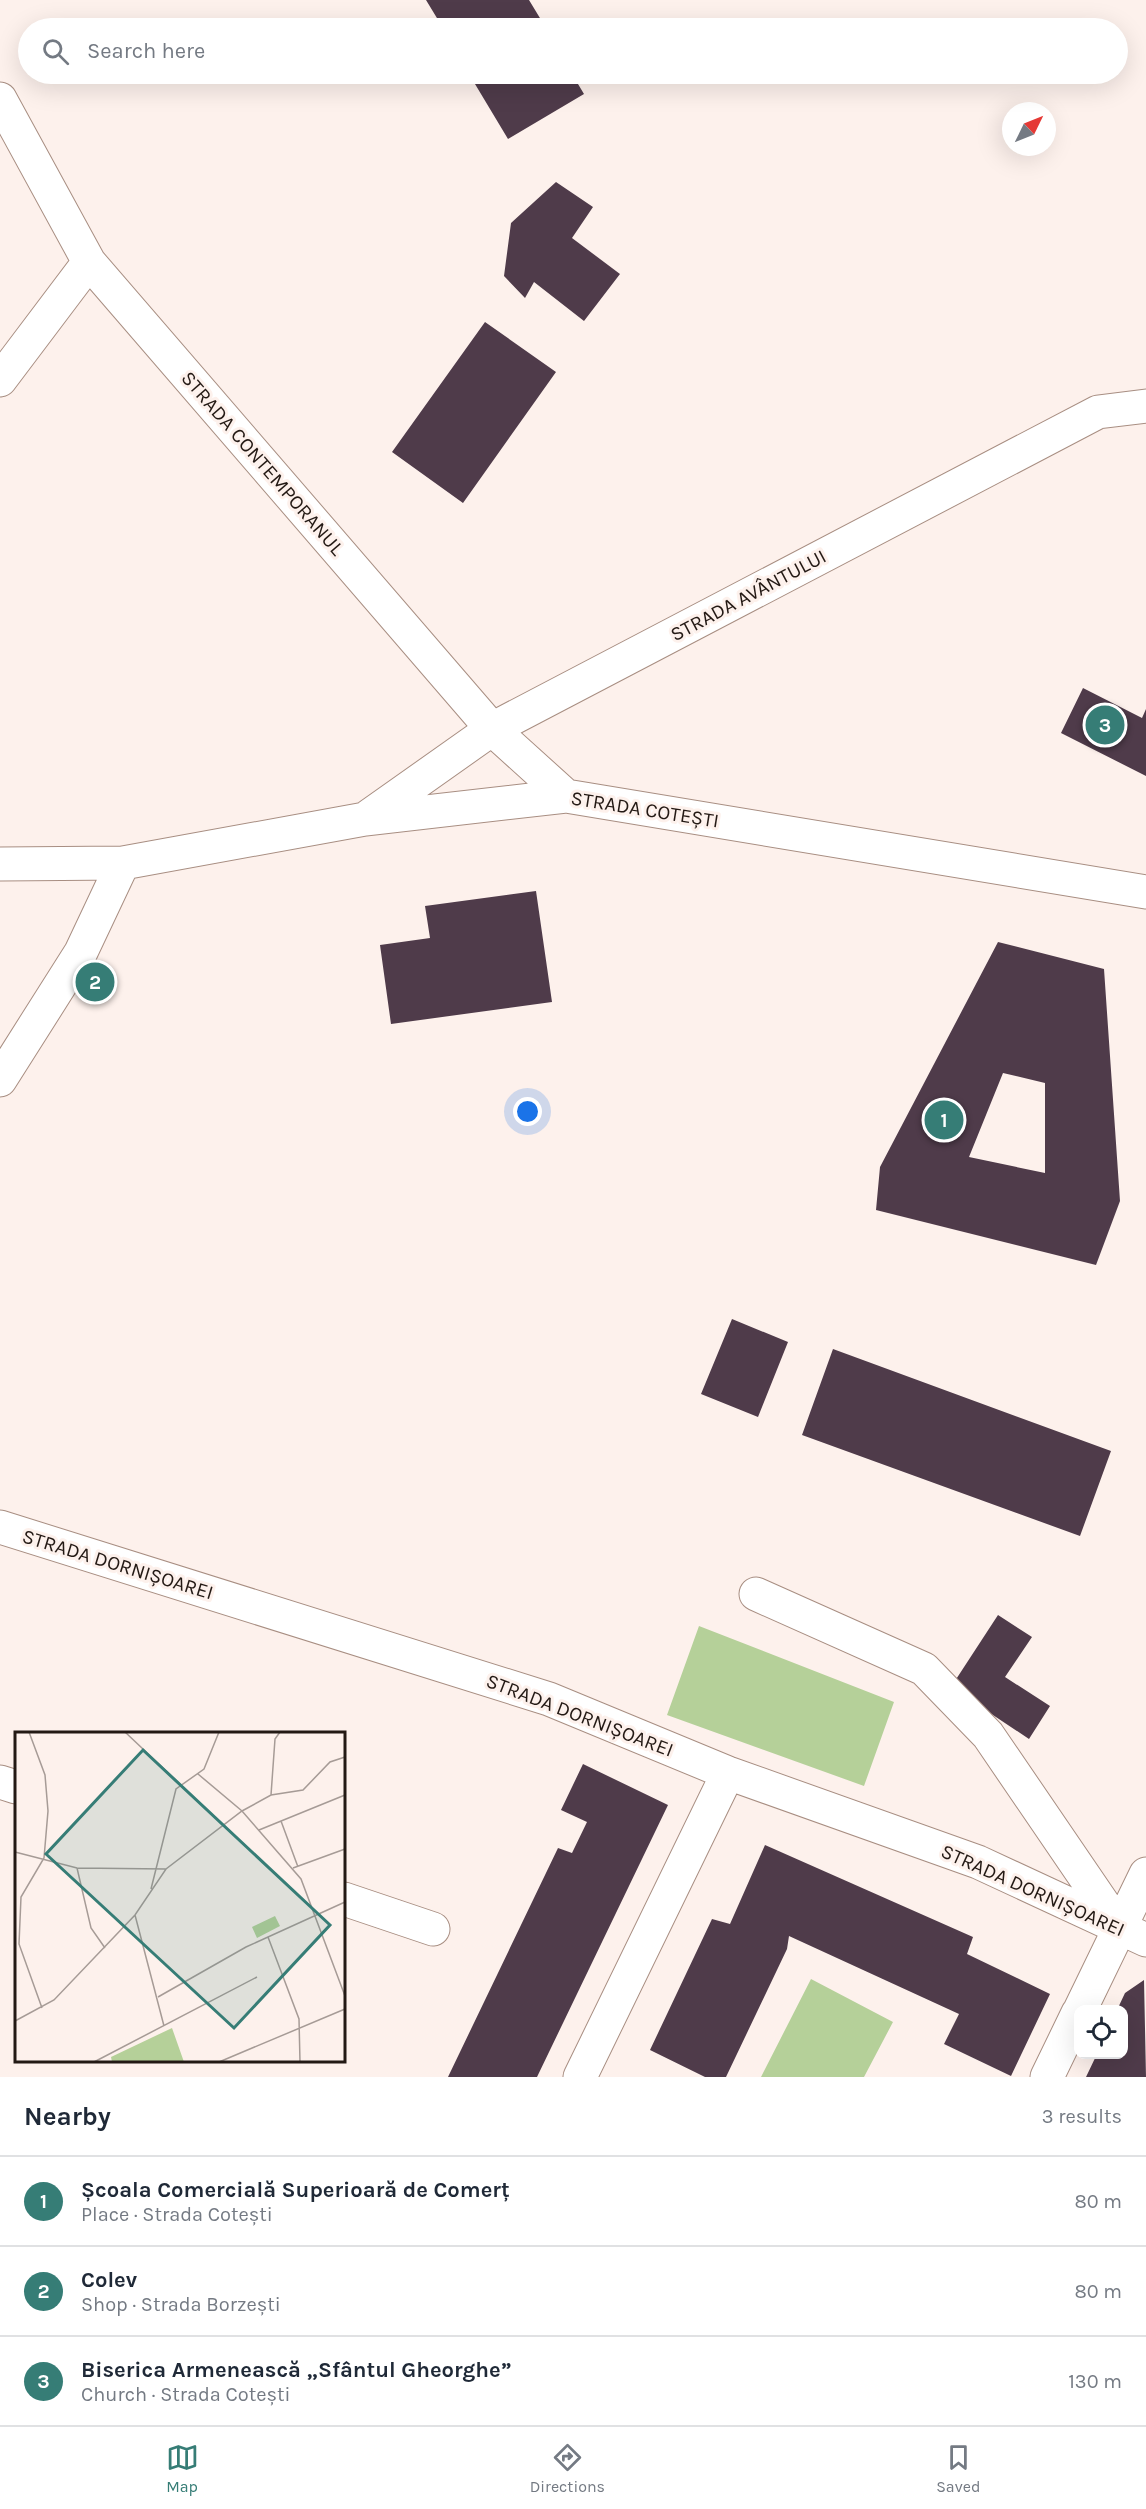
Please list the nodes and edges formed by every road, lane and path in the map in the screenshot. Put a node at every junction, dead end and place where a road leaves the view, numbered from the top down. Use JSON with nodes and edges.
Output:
{"nodes":[{"id":1,"x":0,"y":99,"type":"edge"},
{"id":2,"x":89,"y":262,"type":"junction"},
{"id":3,"x":0,"y":380,"type":"edge"},
{"id":4,"x":1146,"y":406,"type":"edge"},
{"id":5,"x":492,"y":729,"type":"junction"},
{"id":6,"x":566,"y":796,"type":"junction"},
{"id":7,"x":365,"y":819,"type":"junction"},
{"id":8,"x":123,"y":863,"type":"junction"},
{"id":9,"x":0,"y":864,"type":"edge"},
{"id":10,"x":1146,"y":892,"type":"edge"},
{"id":11,"x":0,"y":1080,"type":"edge"},
{"id":12,"x":0,"y":1527,"type":"edge"},
{"id":13,"x":756,"y":1594,"type":"dead end"},
{"id":14,"x":728,"y":1773,"type":"junction"},
{"id":15,"x":0,"y":1782,"type":"edge"},
{"id":16,"x":15,"y":1787,"type":"edge"},
{"id":17,"x":1146,"y":1874,"type":"edge"},
{"id":18,"x":345,"y":1899,"type":"edge"},
{"id":19,"x":433,"y":1929,"type":"dead end"},
{"id":20,"x":1133,"y":1934,"type":"edge"},
{"id":21,"x":1083,"y":2005,"type":"edge"},
{"id":22,"x":1074,"y":2021,"type":"edge"},
{"id":23,"x":580,"y":2077,"type":"edge"},
{"id":24,"x":1047,"y":2077,"type":"edge"}],
"edges":[{"from":1,"to":2,"type":"street","name":"STRADA CONTEMPORANUL"},
{"from":2,"to":3,"type":"street"},
{"from":2,"to":5,"type":"street","name":"STRADA CONTEMPORANUL"},
{"from":4,"to":5,"type":"street","name":"STRADA AVÂNTULUI"},
{"from":5,"to":6,"type":"street","name":"STRADA CONTEMPORANUL"},
{"from":5,"to":7,"type":"street","name":"STRADA AVÂNTULUI"},
{"from":6,"to":7,"type":"street","name":"STRADA COTEȘTI"},
{"from":6,"to":10,"type":"street","name":"STRADA COTEȘTI"},
{"from":7,"to":8,"type":"street","name":"STRADA COTEȘTI"},
{"from":8,"to":9,"type":"street","name":"STRADA COTEȘTI"},
{"from":8,"to":11,"type":"street"},
{"from":12,"to":14,"type":"street","name":"STRADA DORNIȘOAREI"},
{"from":13,"to":20,"type":"street"},
{"from":14,"to":20,"type":"street","name":"STRADA DORNIȘOAREI"},
{"from":14,"to":23,"type":"street"},
{"from":15,"to":16,"type":"street"},
{"from":17,"to":20,"type":"street"},
{"from":18,"to":19,"type":"street"},
{"from":20,"to":21,"type":"street"},
{"from":22,"to":24,"type":"street"}]}
